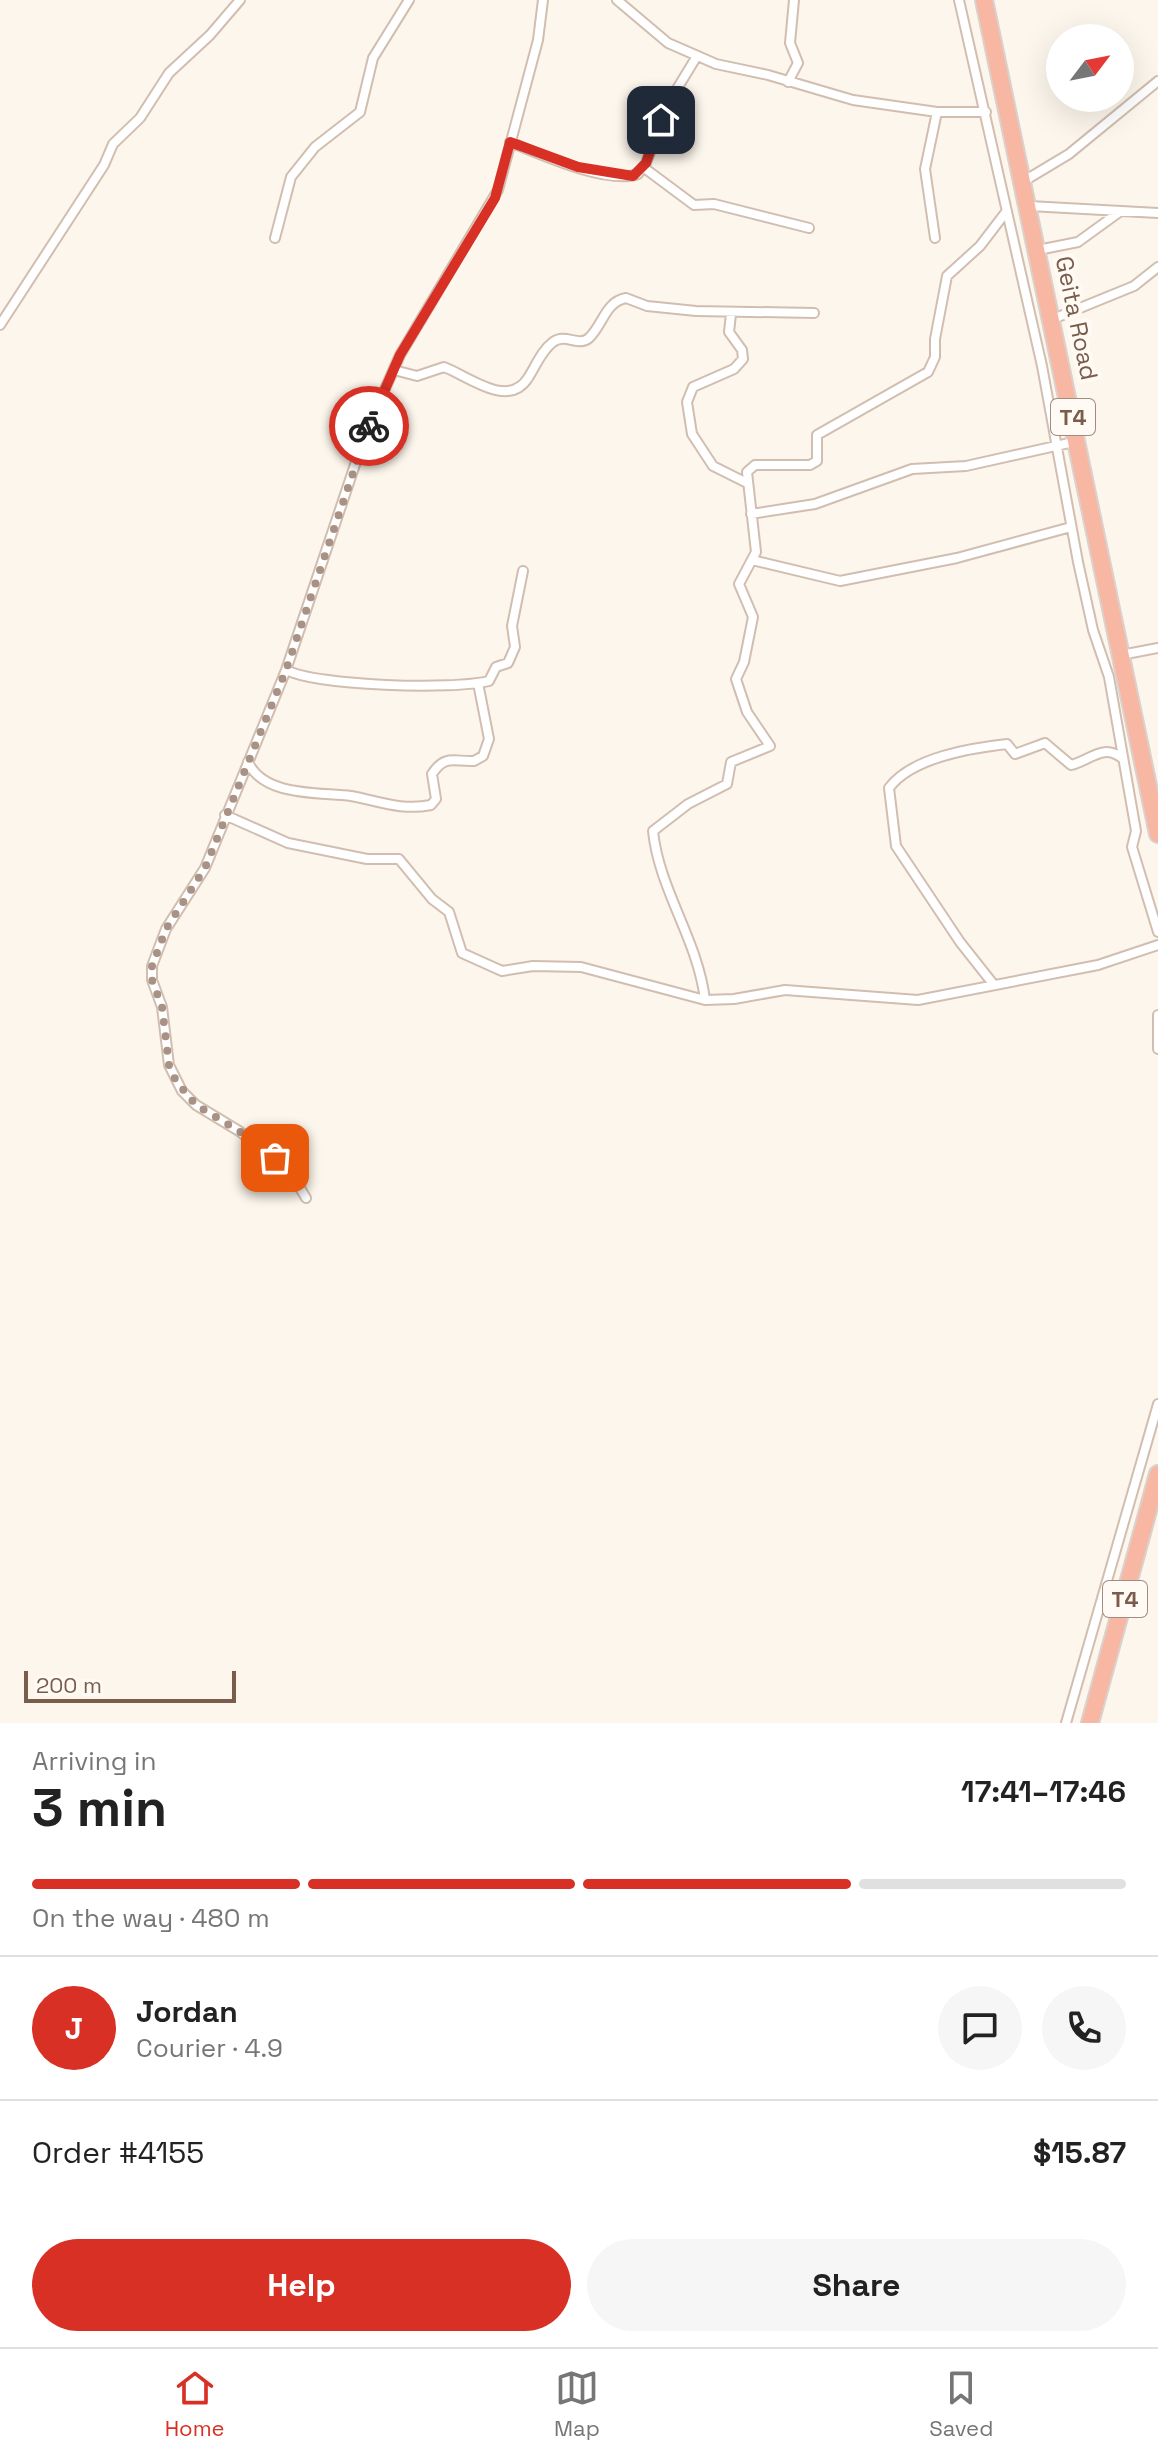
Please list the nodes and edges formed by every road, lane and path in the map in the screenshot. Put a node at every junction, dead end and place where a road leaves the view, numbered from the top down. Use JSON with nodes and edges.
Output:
{"nodes":[{"id":1,"x":240,"y":0,"type":"edge"},
{"id":2,"x":409,"y":0,"type":"edge"},
{"id":3,"x":543,"y":0,"type":"edge"},
{"id":4,"x":617,"y":0,"type":"edge"},
{"id":5,"x":794,"y":0,"type":"edge"},
{"id":6,"x":959,"y":0,"type":"edge"},
{"id":7,"x":984,"y":0,"type":"edge"},
{"id":8,"x":697,"y":56,"type":"junction"},
{"id":9,"x":1158,"y":81,"type":"edge"},
{"id":10,"x":788,"y":82,"type":"junction"},
{"id":11,"x":937,"y":112,"type":"junction"},
{"id":12,"x":986,"y":112,"type":"junction"},
{"id":13,"x":510,"y":142,"type":"junction"},
{"id":14,"x":643,"y":167,"type":"junction"},
{"id":15,"x":1024,"y":181,"type":"junction"},
{"id":16,"x":1029,"y":206,"type":"junction"},
{"id":17,"x":1006,"y":212,"type":"junction"},
{"id":18,"x":1119,"y":213,"type":"junction"},
{"id":19,"x":1158,"y":213,"type":"edge"},
{"id":20,"x":809,"y":228,"type":"dead end"},
{"id":21,"x":275,"y":238,"type":"dead end"},
{"id":22,"x":935,"y":238,"type":"dead end"},
{"id":23,"x":1038,"y":250,"type":"junction"},
{"id":24,"x":1158,"y":267,"type":"edge"},
{"id":25,"x":814,"y":313,"type":"dead end"},
{"id":26,"x":731,"y":314,"type":"junction"},
{"id":27,"x":1053,"y":319,"type":"junction"},
{"id":28,"x":0,"y":325,"type":"edge"},
{"id":29,"x":394,"y":370,"type":"junction"},
{"id":30,"x":1078,"y":441,"type":"junction"},
{"id":31,"x":1056,"y":446,"type":"junction"},
{"id":32,"x":747,"y":483,"type":"junction"},
{"id":33,"x":751,"y":514,"type":"junction"},
{"id":34,"x":1071,"y":527,"type":"junction"},
{"id":35,"x":752,"y":560,"type":"junction"},
{"id":36,"x":523,"y":571,"type":"dead end"},
{"id":37,"x":1158,"y":648,"type":"edge"},
{"id":38,"x":1121,"y":655,"type":"junction"},
{"id":39,"x":286,"y":670,"type":"junction"},
{"id":40,"x":478,"y":683,"type":"junction"},
{"id":41,"x":1123,"y":759,"type":"junction"},
{"id":42,"x":248,"y":762,"type":"junction"},
{"id":43,"x":225,"y":815,"type":"junction"},
{"id":44,"x":1158,"y":834,"type":"edge"},
{"id":45,"x":1158,"y":932,"type":"edge"},
{"id":46,"x":1158,"y":945,"type":"edge"},
{"id":47,"x":994,"y":985,"type":"junction"},
{"id":48,"x":705,"y":1000,"type":"junction"},
{"id":49,"x":1158,"y":1015,"type":"edge"},
{"id":50,"x":1158,"y":1049,"type":"edge"},
{"id":51,"x":306,"y":1198,"type":"dead end"},
{"id":52,"x":1158,"y":1404,"type":"edge"},
{"id":53,"x":1158,"y":1474,"type":"edge"},
{"id":54,"x":1066,"y":1723,"type":"edge"},
{"id":55,"x":1090,"y":1723,"type":"edge"}],
"edges":[{"from":1,"to":28,"type":"street"},
{"from":2,"to":21,"type":"street"},
{"from":3,"to":13,"type":"street"},
{"from":4,"to":8,"type":"street"},
{"from":5,"to":10,"type":"street"},
{"from":6,"to":12,"type":"street"},
{"from":7,"to":15,"type":"highway","name":"Geita Road","number":"T4"},
{"from":8,"to":10,"type":"street"},
{"from":8,"to":14,"type":"street"},
{"from":9,"to":15,"type":"street"},
{"from":10,"to":11,"type":"street"},
{"from":11,"to":12,"type":"street"},
{"from":11,"to":22,"type":"street"},
{"from":12,"to":17,"type":"street"},
{"from":13,"to":14,"type":"street"},
{"from":13,"to":29,"type":"street"},
{"from":14,"to":20,"type":"street"},
{"from":15,"to":16,"type":"highway","name":"Geita Road","number":"T4"},
{"from":16,"to":18,"type":"street"},
{"from":16,"to":23,"type":"highway","name":"Geita Road","number":"T4"},
{"from":17,"to":31,"type":"street"},
{"from":17,"to":32,"type":"street"},
{"from":18,"to":19,"type":"street"},
{"from":18,"to":23,"type":"street"},
{"from":23,"to":27,"type":"highway","name":"Geita Road","number":"T4"},
{"from":24,"to":27,"type":"street"},
{"from":25,"to":26,"type":"street"},
{"from":26,"to":29,"type":"street"},
{"from":26,"to":32,"type":"street"},
{"from":27,"to":30,"type":"highway","name":"Geita Road","number":"T4"},
{"from":29,"to":39,"type":"street"},
{"from":30,"to":31,"type":"street"},
{"from":30,"to":38,"type":"highway","name":"Geita Road","number":"T4"},
{"from":31,"to":33,"type":"street"},
{"from":31,"to":34,"type":"street"},
{"from":32,"to":33,"type":"street"},
{"from":33,"to":35,"type":"street"},
{"from":34,"to":35,"type":"street"},
{"from":34,"to":41,"type":"street"},
{"from":35,"to":48,"type":"street"},
{"from":36,"to":40,"type":"street"},
{"from":37,"to":38,"type":"street"},
{"from":38,"to":44,"type":"highway","name":"Geita Road","number":"T4"},
{"from":39,"to":40,"type":"street"},
{"from":39,"to":42,"type":"street"},
{"from":40,"to":42,"type":"street"},
{"from":41,"to":45,"type":"street"},
{"from":41,"to":47,"type":"street"},
{"from":42,"to":43,"type":"street"},
{"from":43,"to":48,"type":"street"},
{"from":43,"to":51,"type":"street"},
{"from":46,"to":47,"type":"street"},
{"from":47,"to":48,"type":"street"},
{"from":49,"to":50,"type":"street"},
{"from":52,"to":54,"type":"street"},
{"from":53,"to":55,"type":"highway","number":"T4"}]}
